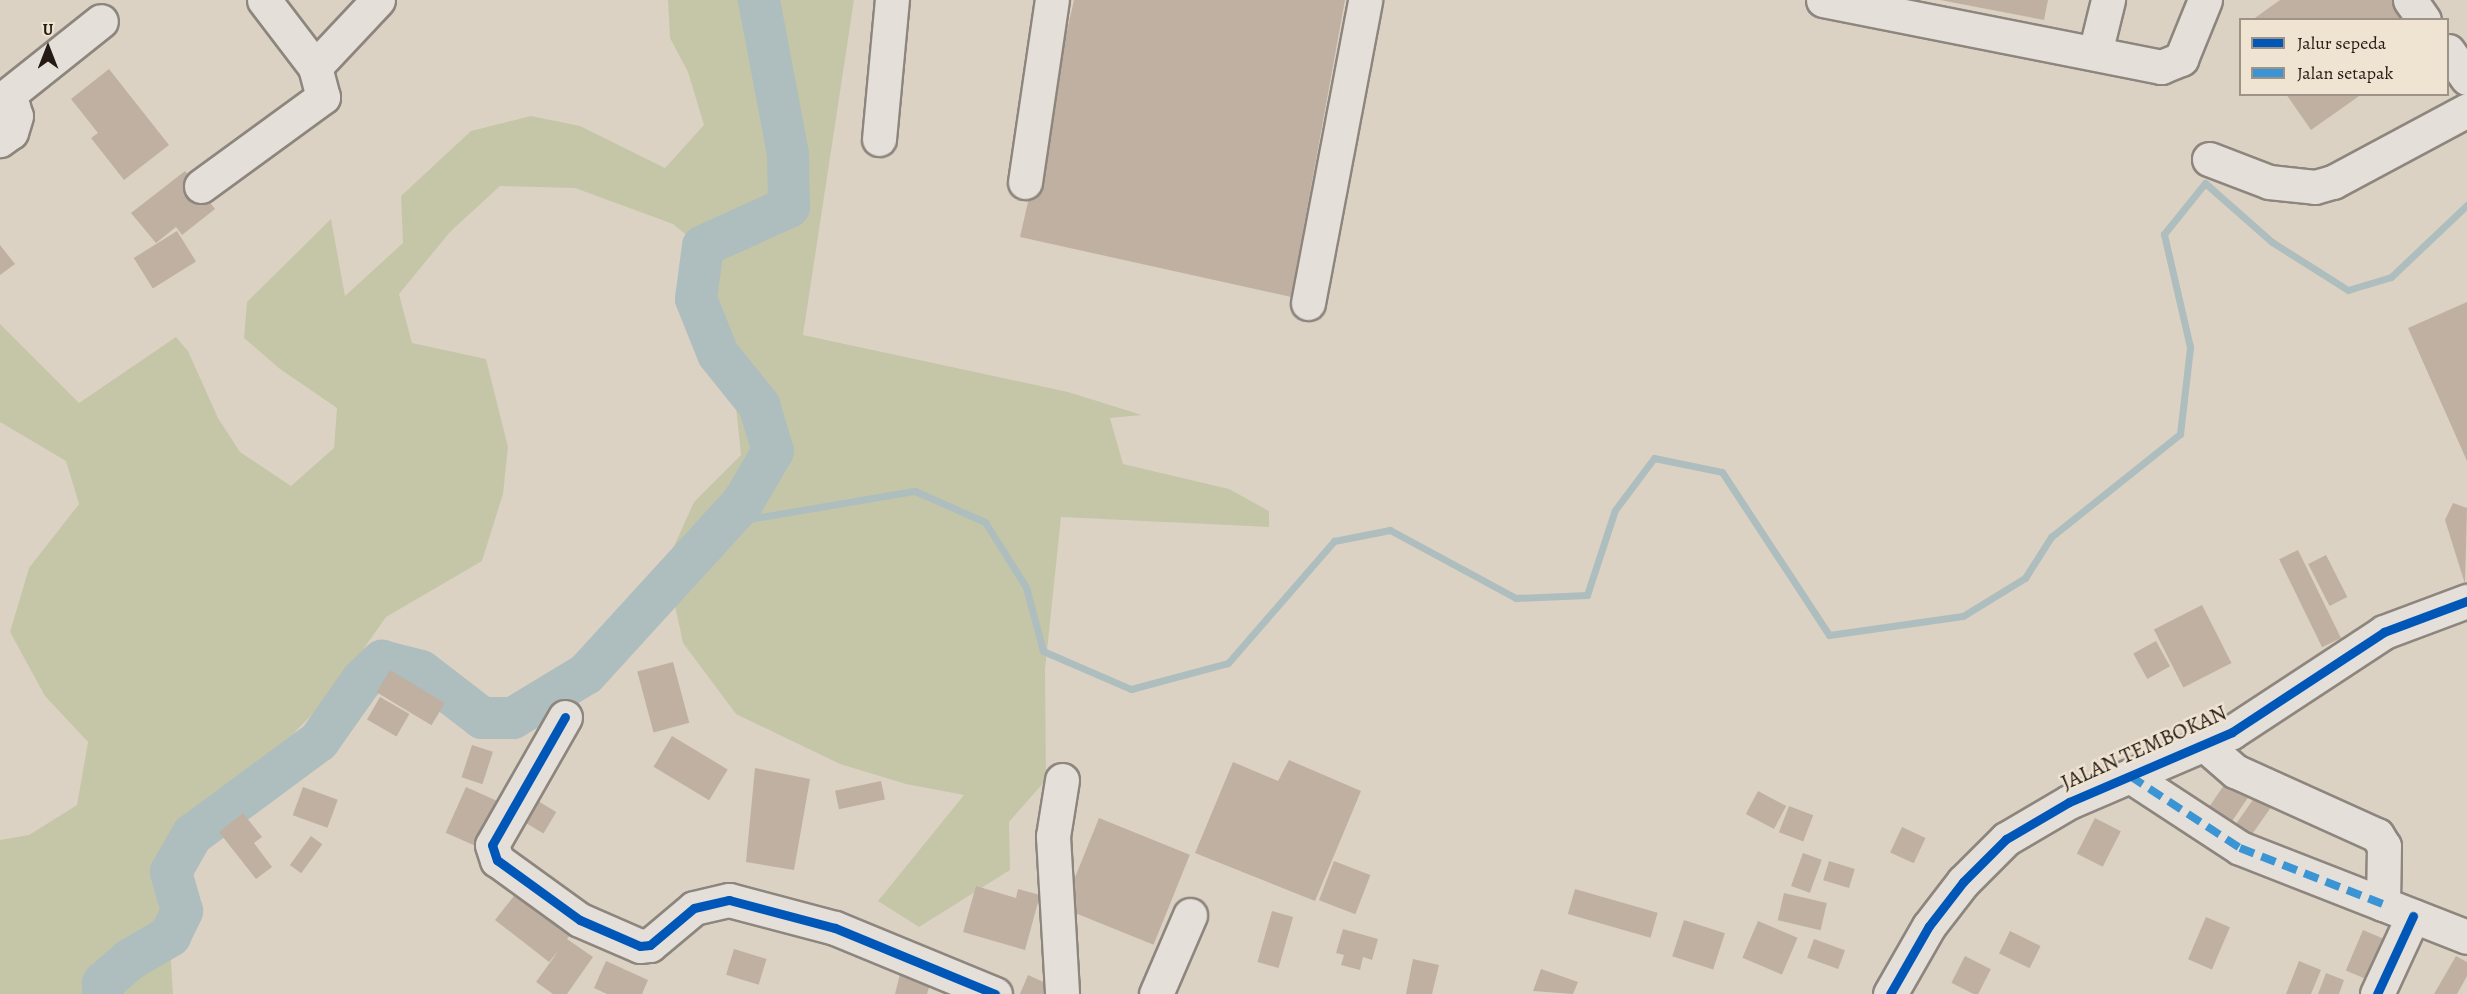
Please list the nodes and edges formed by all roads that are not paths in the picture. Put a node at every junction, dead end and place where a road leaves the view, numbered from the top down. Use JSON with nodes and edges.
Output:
{"nodes":[{"id":1,"x":264,"y":0,"type":"edge"},
{"id":2,"x":378,"y":0,"type":"edge"},
{"id":3,"x":892,"y":0,"type":"edge"},
{"id":4,"x":1052,"y":0,"type":"edge"},
{"id":5,"x":1365,"y":0,"type":"edge"},
{"id":6,"x":1823,"y":0,"type":"edge"},
{"id":7,"x":2108,"y":0,"type":"edge"},
{"id":8,"x":2205,"y":0,"type":"edge"},
{"id":9,"x":2410,"y":0,"type":"edge"},
{"id":10,"x":2423,"y":18,"type":"edge"},
{"id":11,"x":102,"y":21,"type":"dead end"},
{"id":12,"x":2449,"y":52,"type":"edge"},
{"id":13,"x":2095,"y":53,"type":"junction"},
{"id":14,"x":315,"y":67,"type":"junction"},
{"id":15,"x":2467,"y":78,"type":"edge"},
{"id":16,"x":2,"y":98,"type":"edge"},
{"id":17,"x":2467,"y":110,"type":"edge"},
{"id":18,"x":879,"y":139,"type":"dead end"},
{"id":19,"x":0,"y":140,"type":"edge"},
{"id":20,"x":2209,"y":159,"type":"dead end"},
{"id":21,"x":1025,"y":182,"type":"dead end"},
{"id":22,"x":201,"y":186,"type":"dead end"},
{"id":23,"x":1308,"y":303,"type":"dead end"},
{"id":24,"x":2467,"y":601,"type":"edge"},
{"id":25,"x":565,"y":717,"type":"dead end"},
{"id":26,"x":2214,"y":753,"type":"junction"},
{"id":27,"x":2130,"y":776,"type":"junction"},
{"id":28,"x":1062,"y":780,"type":"dead end"},
{"id":29,"x":2383,"y":904,"type":"junction"},
{"id":30,"x":1190,"y":915,"type":"dead end"},
{"id":31,"x":2413,"y":916,"type":"junction"},
{"id":32,"x":2467,"y":937,"type":"edge"},
{"id":33,"x":995,"y":994,"type":"edge"},
{"id":34,"x":1062,"y":994,"type":"edge"},
{"id":35,"x":1156,"y":994,"type":"edge"},
{"id":36,"x":1890,"y":994,"type":"edge"},
{"id":37,"x":2377,"y":994,"type":"edge"}],
"edges":[{"from":1,"to":14,"type":"street"},
{"from":2,"to":14,"type":"street"},
{"from":3,"to":18,"type":"street"},
{"from":4,"to":21,"type":"street"},
{"from":5,"to":23,"type":"street"},
{"from":6,"to":13,"type":"street"},
{"from":7,"to":13,"type":"street"},
{"from":8,"to":13,"type":"street"},
{"from":9,"to":10,"type":"street"},
{"from":11,"to":16,"type":"street"},
{"from":12,"to":15,"type":"street"},
{"from":14,"to":22,"type":"street"},
{"from":16,"to":19,"type":"street"},
{"from":17,"to":20,"type":"street"},
{"from":24,"to":26,"type":"street","name":"JALAN TEMBOKAN"},
{"from":25,"to":33,"type":"street"},
{"from":26,"to":27,"type":"street","name":"JALAN TEMBOKAN"},
{"from":26,"to":29,"type":"street"},
{"from":27,"to":29,"type":"street"},
{"from":27,"to":36,"type":"street","name":"JALAN TEMBOKAN"},
{"from":28,"to":34,"type":"street"},
{"from":29,"to":31,"type":"street"},
{"from":30,"to":35,"type":"street"},
{"from":31,"to":32,"type":"street"},
{"from":31,"to":37,"type":"street"}]}
